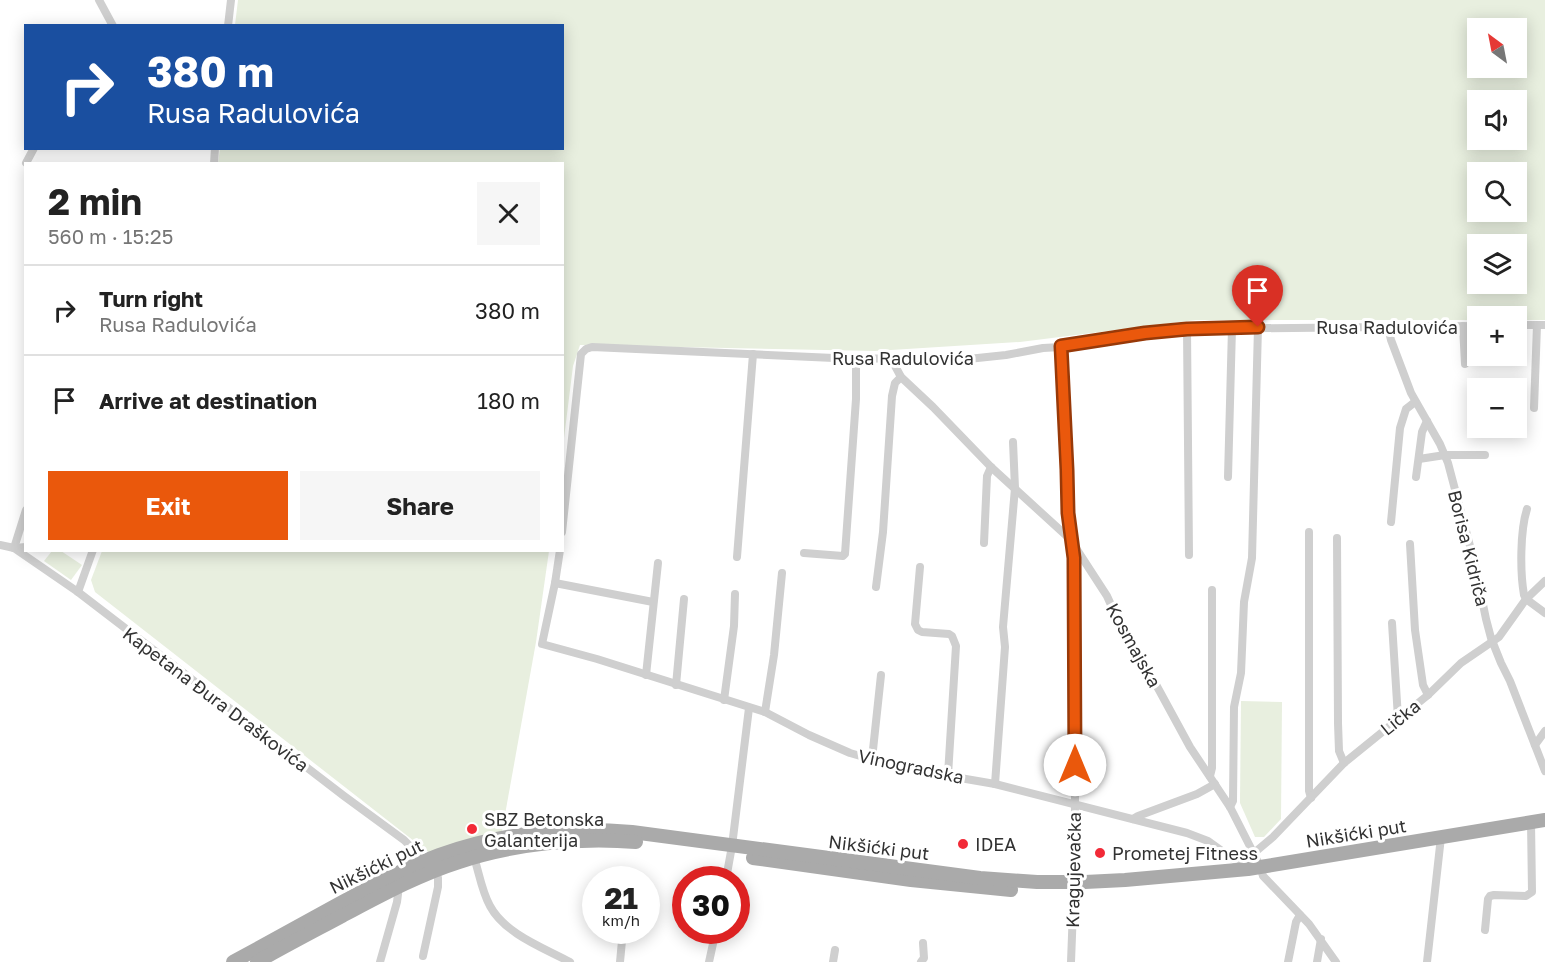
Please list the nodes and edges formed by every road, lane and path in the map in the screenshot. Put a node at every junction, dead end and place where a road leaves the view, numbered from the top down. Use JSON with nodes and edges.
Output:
{"nodes":[{"id":1,"x":99,"y":0,"type":"edge"},
{"id":2,"x":231,"y":0,"type":"edge"},
{"id":3,"x":112,"y":24,"type":"edge"},
{"id":4,"x":228,"y":24,"type":"edge"},
{"id":5,"x":1541,"y":325,"type":"edge"},
{"id":6,"x":1463,"y":326,"type":"junction"},
{"id":7,"x":1467,"y":326,"type":"edge"},
{"id":8,"x":1258,"y":327,"type":"junction"},
{"id":9,"x":1388,"y":327,"type":"junction"},
{"id":10,"x":1232,"y":328,"type":"junction"},
{"id":11,"x":1187,"y":329,"type":"junction"},
{"id":12,"x":1061,"y":346,"type":"junction"},
{"id":13,"x":753,"y":354,"type":"junction"},
{"id":14,"x":892,"y":358,"type":"junction"},
{"id":15,"x":856,"y":359,"type":"junction"},
{"id":16,"x":1465,"y":364,"type":"dead end"},
{"id":17,"x":901,"y":377,"type":"junction"},
{"id":18,"x":1415,"y":402,"type":"junction"},
{"id":19,"x":1534,"y":408,"type":"dead end"},
{"id":20,"x":1427,"y":421,"type":"junction"},
{"id":21,"x":1013,"y":442,"type":"dead end"},
{"id":22,"x":1445,"y":455,"type":"junction"},
{"id":23,"x":1485,"y":455,"type":"dead end"},
{"id":24,"x":1419,"y":459,"type":"junction"},
{"id":25,"x":991,"y":466,"type":"junction"},
{"id":26,"x":1228,"y":477,"type":"dead end"},
{"id":27,"x":1416,"y":477,"type":"dead end"},
{"id":28,"x":1015,"y":488,"type":"junction"},
{"id":29,"x":1527,"y":509,"type":"dead end"},
{"id":30,"x":564,"y":514,"type":"edge"},
{"id":31,"x":24,"y":516,"type":"edge"},
{"id":32,"x":1391,"y":522,"type":"dead end"},
{"id":33,"x":1309,"y":532,"type":"dead end"},
{"id":34,"x":1337,"y":538,"type":"dead end"},
{"id":35,"x":1070,"y":539,"type":"junction"},
{"id":36,"x":984,"y":543,"type":"dead end"},
{"id":37,"x":1410,"y":544,"type":"dead end"},
{"id":38,"x":0,"y":545,"type":"edge"},
{"id":39,"x":24,"y":547,"type":"edge"},
{"id":40,"x":14,"y":548,"type":"junction"},
{"id":41,"x":92,"y":552,"type":"edge"},
{"id":42,"x":560,"y":552,"type":"edge"},
{"id":43,"x":804,"y":553,"type":"dead end"},
{"id":44,"x":1189,"y":555,"type":"dead end"},
{"id":45,"x":737,"y":557,"type":"dead end"},
{"id":46,"x":658,"y":563,"type":"dead end"},
{"id":47,"x":920,"y":567,"type":"dead end"},
{"id":48,"x":782,"y":573,"type":"dead end"},
{"id":49,"x":1545,"y":581,"type":"edge"},
{"id":50,"x":555,"y":584,"type":"junction"},
{"id":51,"x":876,"y":587,"type":"dead end"},
{"id":52,"x":1212,"y":590,"type":"dead end"},
{"id":53,"x":78,"y":592,"type":"junction"},
{"id":54,"x":735,"y":594,"type":"dead end"},
{"id":55,"x":684,"y":599,"type":"dead end"},
{"id":56,"x":1526,"y":599,"type":"junction"},
{"id":57,"x":653,"y":602,"type":"junction"},
{"id":58,"x":1545,"y":613,"type":"edge"},
{"id":59,"x":1392,"y":623,"type":"dead end"},
{"id":60,"x":1493,"y":642,"type":"junction"},
{"id":61,"x":646,"y":675,"type":"junction"},
{"id":62,"x":881,"y":675,"type":"dead end"},
{"id":63,"x":676,"y":685,"type":"junction"},
{"id":64,"x":1428,"y":694,"type":"junction"},
{"id":65,"x":724,"y":700,"type":"junction"},
{"id":66,"x":749,"y":708,"type":"junction"},
{"id":67,"x":765,"y":712,"type":"junction"},
{"id":68,"x":1398,"y":718,"type":"junction"},
{"id":69,"x":1545,"y":731,"type":"edge"},
{"id":70,"x":1535,"y":745,"type":"junction"},
{"id":71,"x":872,"y":759,"type":"junction"},
{"id":72,"x":1344,"y":763,"type":"junction"},
{"id":73,"x":1545,"y":771,"type":"edge"},
{"id":74,"x":948,"y":775,"type":"junction"},
{"id":75,"x":1212,"y":780,"type":"junction"},
{"id":76,"x":995,"y":784,"type":"junction"},
{"id":77,"x":1311,"y":798,"type":"junction"},
{"id":78,"x":1075,"y":805,"type":"junction"},
{"id":79,"x":1230,"y":807,"type":"junction"},
{"id":80,"x":1133,"y":819,"type":"junction"},
{"id":81,"x":1538,"y":821,"type":"edge"},
{"id":82,"x":1441,"y":837,"type":"junction"},
{"id":83,"x":731,"y":850,"type":"junction"},
{"id":84,"x":474,"y":857,"type":"junction"},
{"id":85,"x":422,"y":862,"type":"junction"},
{"id":86,"x":1254,"y":863,"type":"junction"},
{"id":87,"x":728,"y":866,"type":"edge"},
{"id":88,"x":436,"y":871,"type":"junction"},
{"id":89,"x":1074,"y":887,"type":"junction"},
{"id":90,"x":396,"y":888,"type":"junction"},
{"id":91,"x":1300,"y":915,"type":"junction"},
{"id":92,"x":1485,"y":930,"type":"dead end"},
{"id":93,"x":1321,"y":939,"type":"junction"},
{"id":94,"x":923,"y":943,"type":"dead end"},
{"id":95,"x":622,"y":944,"type":"edge"},
{"id":96,"x":713,"y":944,"type":"edge"},
{"id":97,"x":835,"y":950,"type":"dead end"},
{"id":98,"x":423,"y":956,"type":"dead end"},
{"id":99,"x":233,"y":962,"type":"edge"},
{"id":100,"x":257,"y":962,"type":"edge"},
{"id":101,"x":380,"y":962,"type":"edge"},
{"id":102,"x":570,"y":962,"type":"edge"},
{"id":103,"x":620,"y":962,"type":"edge"},
{"id":104,"x":709,"y":962,"type":"edge"},
{"id":105,"x":834,"y":962,"type":"edge"},
{"id":106,"x":921,"y":962,"type":"edge"},
{"id":107,"x":1071,"y":962,"type":"edge"},
{"id":108,"x":1288,"y":962,"type":"edge"},
{"id":109,"x":1317,"y":962,"type":"edge"},
{"id":110,"x":1336,"y":962,"type":"edge"},
{"id":111,"x":1427,"y":962,"type":"edge"}],
"edges":[{"from":1,"to":3,"type":"street"},
{"from":2,"to":4,"type":"street"},
{"from":5,"to":19,"type":"street"},
{"from":6,"to":7,"type":"street","name":"Rusa Radulovića"},
{"from":6,"to":9,"type":"street","name":"Rusa Radulovića"},
{"from":6,"to":16,"type":"street"},
{"from":8,"to":9,"type":"street","name":"Rusa Radulovića"},
{"from":8,"to":10,"type":"street","name":"Rusa Radulovića"},
{"from":8,"to":79,"type":"street"},
{"from":9,"to":18,"type":"street","name":"Borisa Kidriča"},
{"from":10,"to":11,"type":"street","name":"Rusa Radulovića"},
{"from":10,"to":26,"type":"street"},
{"from":11,"to":12,"type":"street","name":"Rusa Radulovića"},
{"from":11,"to":44,"type":"street"},
{"from":12,"to":14,"type":"street","name":"Rusa Radulovića"},
{"from":12,"to":35,"type":"street","name":"Kragujevačka"},
{"from":13,"to":15,"type":"street","name":"Rusa Radulovića"},
{"from":13,"to":30,"type":"street","name":"Rusa Radulovića"},
{"from":13,"to":45,"type":"street"},
{"from":14,"to":15,"type":"street","name":"Rusa Radulovića"},
{"from":14,"to":17,"type":"street","name":"Kosmajska"},
{"from":15,"to":43,"type":"street"},
{"from":17,"to":25,"type":"street","name":"Kosmajska"},
{"from":17,"to":51,"type":"street"},
{"from":18,"to":20,"type":"street","name":"Borisa Kidriča"},
{"from":18,"to":32,"type":"street"},
{"from":20,"to":22,"type":"street","name":"Borisa Kidriča"},
{"from":20,"to":24,"type":"street"},
{"from":21,"to":28,"type":"street"},
{"from":22,"to":23,"type":"street"},
{"from":22,"to":24,"type":"street"},
{"from":22,"to":60,"type":"street","name":"Borisa Kidriča"},
{"from":24,"to":27,"type":"street"},
{"from":25,"to":28,"type":"street","name":"Kosmajska"},
{"from":25,"to":36,"type":"street"},
{"from":28,"to":35,"type":"street","name":"Kosmajska"},
{"from":28,"to":76,"type":"street"},
{"from":29,"to":56,"type":"street"},
{"from":31,"to":40,"type":"street"},
{"from":33,"to":77,"type":"street"},
{"from":34,"to":72,"type":"street"},
{"from":35,"to":75,"type":"street","name":"Kosmajska"},
{"from":35,"to":78,"type":"street","name":"Kragujevačka"},
{"from":37,"to":64,"type":"street"},
{"from":38,"to":40,"type":"street"},
{"from":39,"to":40,"type":"street"},
{"from":40,"to":53,"type":"street","name":"Kapetana Đura Draškovića"},
{"from":41,"to":53,"type":"street"},
{"from":42,"to":50,"type":"street"},
{"from":46,"to":57,"type":"street"},
{"from":47,"to":74,"type":"street"},
{"from":48,"to":67,"type":"street"},
{"from":49,"to":56,"type":"street","name":"Lička"},
{"from":50,"to":57,"type":"street"},
{"from":50,"to":61,"type":"street","name":"Vinogradska"},
{"from":52,"to":75,"type":"street"},
{"from":53,"to":85,"type":"street","name":"Kapetana Đura Draškovića"},
{"from":54,"to":65,"type":"street"},
{"from":55,"to":63,"type":"street"},
{"from":56,"to":58,"type":"street"},
{"from":56,"to":60,"type":"street","name":"Lička"},
{"from":57,"to":61,"type":"street"},
{"from":59,"to":68,"type":"street"},
{"from":60,"to":64,"type":"street","name":"Lička"},
{"from":60,"to":70,"type":"street","name":"Borisa Kidriča"},
{"from":61,"to":63,"type":"street","name":"Vinogradska"},
{"from":62,"to":71,"type":"street"},
{"from":63,"to":65,"type":"street","name":"Vinogradska"},
{"from":64,"to":68,"type":"street","name":"Lička"},
{"from":65,"to":66,"type":"street","name":"Vinogradska"},
{"from":66,"to":67,"type":"street","name":"Vinogradska"},
{"from":66,"to":83,"type":"street"},
{"from":67,"to":71,"type":"street","name":"Vinogradska"},
{"from":68,"to":72,"type":"street","name":"Lička"},
{"from":69,"to":70,"type":"street"},
{"from":70,"to":73,"type":"street","name":"Borisa Kidriča"},
{"from":71,"to":74,"type":"street","name":"Vinogradska"},
{"from":72,"to":77,"type":"street","name":"Lička"},
{"from":74,"to":76,"type":"street","name":"Vinogradska"},
{"from":75,"to":79,"type":"street","name":"Kosmajska"},
{"from":75,"to":80,"type":"street"},
{"from":76,"to":78,"type":"street","name":"Vinogradska"},
{"from":77,"to":86,"type":"street","name":"Lička"},
{"from":78,"to":80,"type":"street","name":"Vinogradska"},
{"from":78,"to":89,"type":"street","name":"Kragujevačka"},
{"from":79,"to":86,"type":"street","name":"Kosmajska"},
{"from":80,"to":86,"type":"street","name":"Vinogradska"},
{"from":81,"to":82,"type":"main road","name":"Nikšićki put"},
{"from":81,"to":92,"type":"street"},
{"from":82,"to":86,"type":"main road","name":"Nikšićki put"},
{"from":82,"to":111,"type":"street"},
{"from":83,"to":84,"type":"main road"},
{"from":83,"to":85,"type":"main road","name":"Nikšićki put"},
{"from":83,"to":87,"type":"street"},
{"from":83,"to":89,"type":"main road","name":"Nikšićki put"},
{"from":84,"to":88,"type":"main road"},
{"from":84,"to":102,"type":"street"},
{"from":85,"to":99,"type":"main road","name":"Nikšićki put"},
{"from":86,"to":89,"type":"main road","name":"Nikšićki put"},
{"from":86,"to":91,"type":"street","name":"Kosmajska"},
{"from":88,"to":90,"type":"main road"},
{"from":88,"to":98,"type":"street"},
{"from":89,"to":107,"type":"street","name":"Kragujevačka"},
{"from":90,"to":100,"type":"main road"},
{"from":90,"to":101,"type":"street"},
{"from":91,"to":93,"type":"street","name":"Kosmajska"},
{"from":91,"to":108,"type":"street"},
{"from":93,"to":109,"type":"street"},
{"from":93,"to":110,"type":"street","name":"Kosmajska"},
{"from":94,"to":106,"type":"street"},
{"from":95,"to":103,"type":"street"},
{"from":96,"to":104,"type":"street"},
{"from":97,"to":105,"type":"street"}]}
